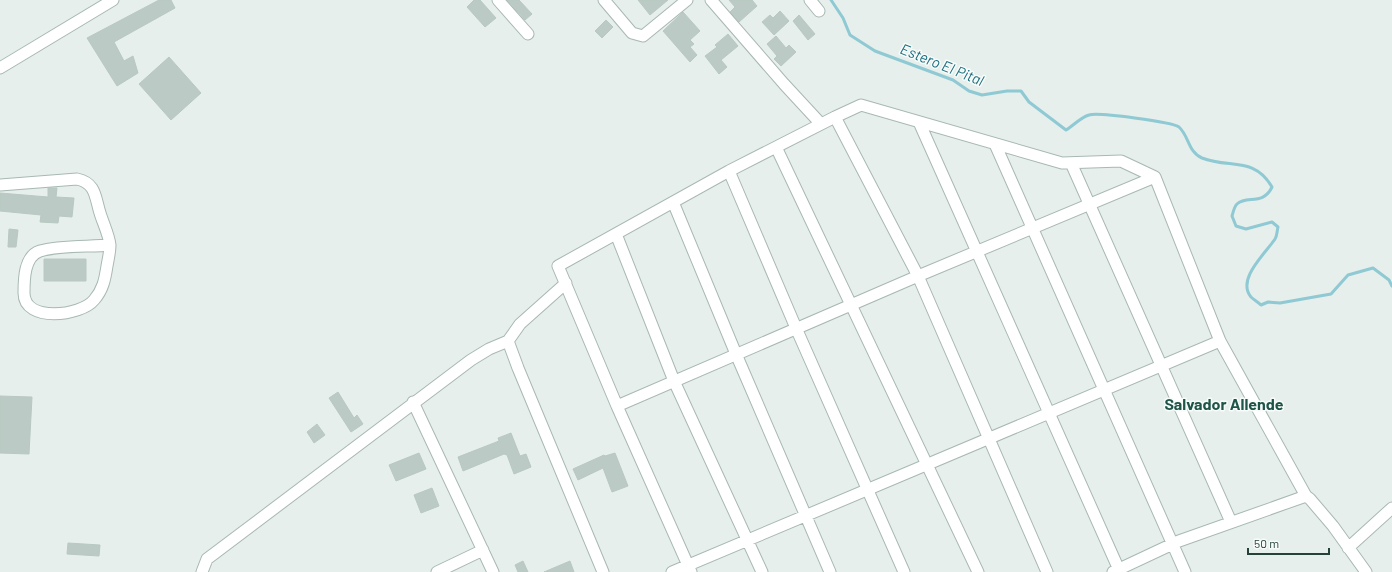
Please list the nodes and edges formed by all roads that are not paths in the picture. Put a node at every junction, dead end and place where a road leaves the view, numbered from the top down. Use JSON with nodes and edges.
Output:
{"nodes":[{"id":1,"x":112,"y":0,"type":"edge"},
{"id":2,"x":498,"y":0,"type":"edge"},
{"id":3,"x":604,"y":0,"type":"edge"},
{"id":4,"x":687,"y":0,"type":"edge"},
{"id":5,"x":711,"y":0,"type":"edge"},
{"id":6,"x":810,"y":0,"type":"edge"},
{"id":7,"x":819,"y":10,"type":"dead end"},
{"id":8,"x":528,"y":34,"type":"dead end"},
{"id":9,"x":0,"y":68,"type":"edge"},
{"id":10,"x":834,"y":117,"type":"junction"},
{"id":11,"x":919,"y":122,"type":"junction"},
{"id":12,"x":821,"y":124,"type":"junction"},
{"id":13,"x":994,"y":144,"type":"junction"},
{"id":14,"x":776,"y":147,"type":"junction"},
{"id":15,"x":1071,"y":163,"type":"junction"},
{"id":16,"x":730,"y":171,"type":"junction"},
{"id":17,"x":1155,"y":177,"type":"junction"},
{"id":18,"x":0,"y":184,"type":"edge"},
{"id":19,"x":673,"y":202,"type":"junction"},
{"id":20,"x":1090,"y":204,"type":"junction"},
{"id":21,"x":1032,"y":228,"type":"junction"},
{"id":22,"x":616,"y":234,"type":"junction"},
{"id":23,"x":110,"y":246,"type":"junction"},
{"id":24,"x":977,"y":251,"type":"junction"},
{"id":25,"x":918,"y":276,"type":"junction"},
{"id":26,"x":566,"y":283,"type":"junction"},
{"id":27,"x":850,"y":305,"type":"junction"},
{"id":28,"x":796,"y":328,"type":"junction"},
{"id":29,"x":508,"y":341,"type":"junction"},
{"id":30,"x":1220,"y":341,"type":"junction"},
{"id":31,"x":736,"y":354,"type":"junction"},
{"id":32,"x":1161,"y":365,"type":"junction"},
{"id":33,"x":674,"y":381,"type":"junction"},
{"id":34,"x":1104,"y":389,"type":"junction"},
{"id":35,"x":413,"y":402,"type":"junction"},
{"id":36,"x":617,"y":406,"type":"junction"},
{"id":37,"x":1048,"y":412,"type":"junction"},
{"id":38,"x":988,"y":437,"type":"junction"},
{"id":39,"x":926,"y":464,"type":"junction"},
{"id":40,"x":867,"y":489,"type":"junction"},
{"id":41,"x":1306,"y":496,"type":"junction"},
{"id":42,"x":1392,"y":508,"type":"edge"},
{"id":43,"x":805,"y":515,"type":"junction"},
{"id":44,"x":1231,"y":522,"type":"junction"},
{"id":45,"x":747,"y":540,"type":"junction"},
{"id":46,"x":1172,"y":544,"type":"junction"},
{"id":47,"x":1348,"y":548,"type":"junction"},
{"id":48,"x":483,"y":550,"type":"junction"},
{"id":49,"x":689,"y":569,"type":"edge"},
{"id":50,"x":1117,"y":571,"type":"edge"},
{"id":51,"x":202,"y":572,"type":"edge"},
{"id":52,"x":437,"y":572,"type":"edge"},
{"id":53,"x":493,"y":572,"type":"edge"},
{"id":54,"x":603,"y":572,"type":"edge"},
{"id":55,"x":672,"y":572,"type":"edge"},
{"id":56,"x":762,"y":572,"type":"edge"},
{"id":57,"x":830,"y":572,"type":"edge"},
{"id":58,"x":904,"y":572,"type":"edge"},
{"id":59,"x":978,"y":572,"type":"edge"},
{"id":60,"x":1048,"y":572,"type":"edge"},
{"id":61,"x":1185,"y":572,"type":"edge"},
{"id":62,"x":1366,"y":572,"type":"edge"}],
"edges":[{"from":1,"to":9,"type":"street"},
{"from":2,"to":8,"type":"street"},
{"from":3,"to":4,"type":"street"},
{"from":5,"to":12,"type":"street"},
{"from":6,"to":7,"type":"street"},
{"from":10,"to":11,"type":"street"},
{"from":10,"to":12,"type":"street"},
{"from":10,"to":25,"type":"street"},
{"from":11,"to":13,"type":"street"},
{"from":11,"to":24,"type":"street"},
{"from":12,"to":14,"type":"street"},
{"from":13,"to":15,"type":"street"},
{"from":13,"to":21,"type":"street"},
{"from":14,"to":16,"type":"street"},
{"from":14,"to":27,"type":"street"},
{"from":15,"to":17,"type":"street"},
{"from":15,"to":20,"type":"street"},
{"from":16,"to":19,"type":"street"},
{"from":16,"to":28,"type":"street"},
{"from":17,"to":20,"type":"street"},
{"from":17,"to":30,"type":"street"},
{"from":18,"to":23,"type":"street"},
{"from":19,"to":22,"type":"street"},
{"from":19,"to":31,"type":"street"},
{"from":20,"to":21,"type":"street"},
{"from":20,"to":32,"type":"street"},
{"from":21,"to":24,"type":"street"},
{"from":21,"to":34,"type":"street"},
{"from":22,"to":26,"type":"street"},
{"from":22,"to":33,"type":"street"},
{"from":23,"to":23,"type":"street"},
{"from":24,"to":25,"type":"street"},
{"from":24,"to":37,"type":"street"},
{"from":25,"to":27,"type":"street"},
{"from":25,"to":38,"type":"street"},
{"from":26,"to":29,"type":"street"},
{"from":26,"to":36,"type":"street"},
{"from":27,"to":28,"type":"street"},
{"from":27,"to":39,"type":"street"},
{"from":28,"to":31,"type":"street"},
{"from":28,"to":40,"type":"street"},
{"from":29,"to":35,"type":"street"},
{"from":29,"to":54,"type":"street"},
{"from":30,"to":32,"type":"street"},
{"from":30,"to":41,"type":"street"},
{"from":31,"to":33,"type":"street"},
{"from":31,"to":43,"type":"street"},
{"from":32,"to":34,"type":"street"},
{"from":32,"to":44,"type":"street"},
{"from":33,"to":36,"type":"street"},
{"from":33,"to":45,"type":"street"},
{"from":34,"to":37,"type":"street"},
{"from":34,"to":46,"type":"street"},
{"from":35,"to":48,"type":"street"},
{"from":35,"to":51,"type":"street"},
{"from":36,"to":49,"type":"street"},
{"from":37,"to":38,"type":"street"},
{"from":37,"to":50,"type":"street"},
{"from":38,"to":39,"type":"street"},
{"from":38,"to":60,"type":"street"},
{"from":39,"to":40,"type":"street"},
{"from":39,"to":59,"type":"street"},
{"from":40,"to":43,"type":"street"},
{"from":40,"to":58,"type":"street"},
{"from":41,"to":44,"type":"street"},
{"from":41,"to":47,"type":"street"},
{"from":42,"to":47,"type":"street"},
{"from":43,"to":45,"type":"street"},
{"from":43,"to":57,"type":"street"},
{"from":44,"to":46,"type":"street"},
{"from":45,"to":49,"type":"street"},
{"from":45,"to":56,"type":"street"},
{"from":46,"to":50,"type":"street"},
{"from":46,"to":61,"type":"street"},
{"from":47,"to":62,"type":"street"},
{"from":48,"to":52,"type":"street"},
{"from":48,"to":53,"type":"street"},
{"from":49,"to":55,"type":"street"}]}
